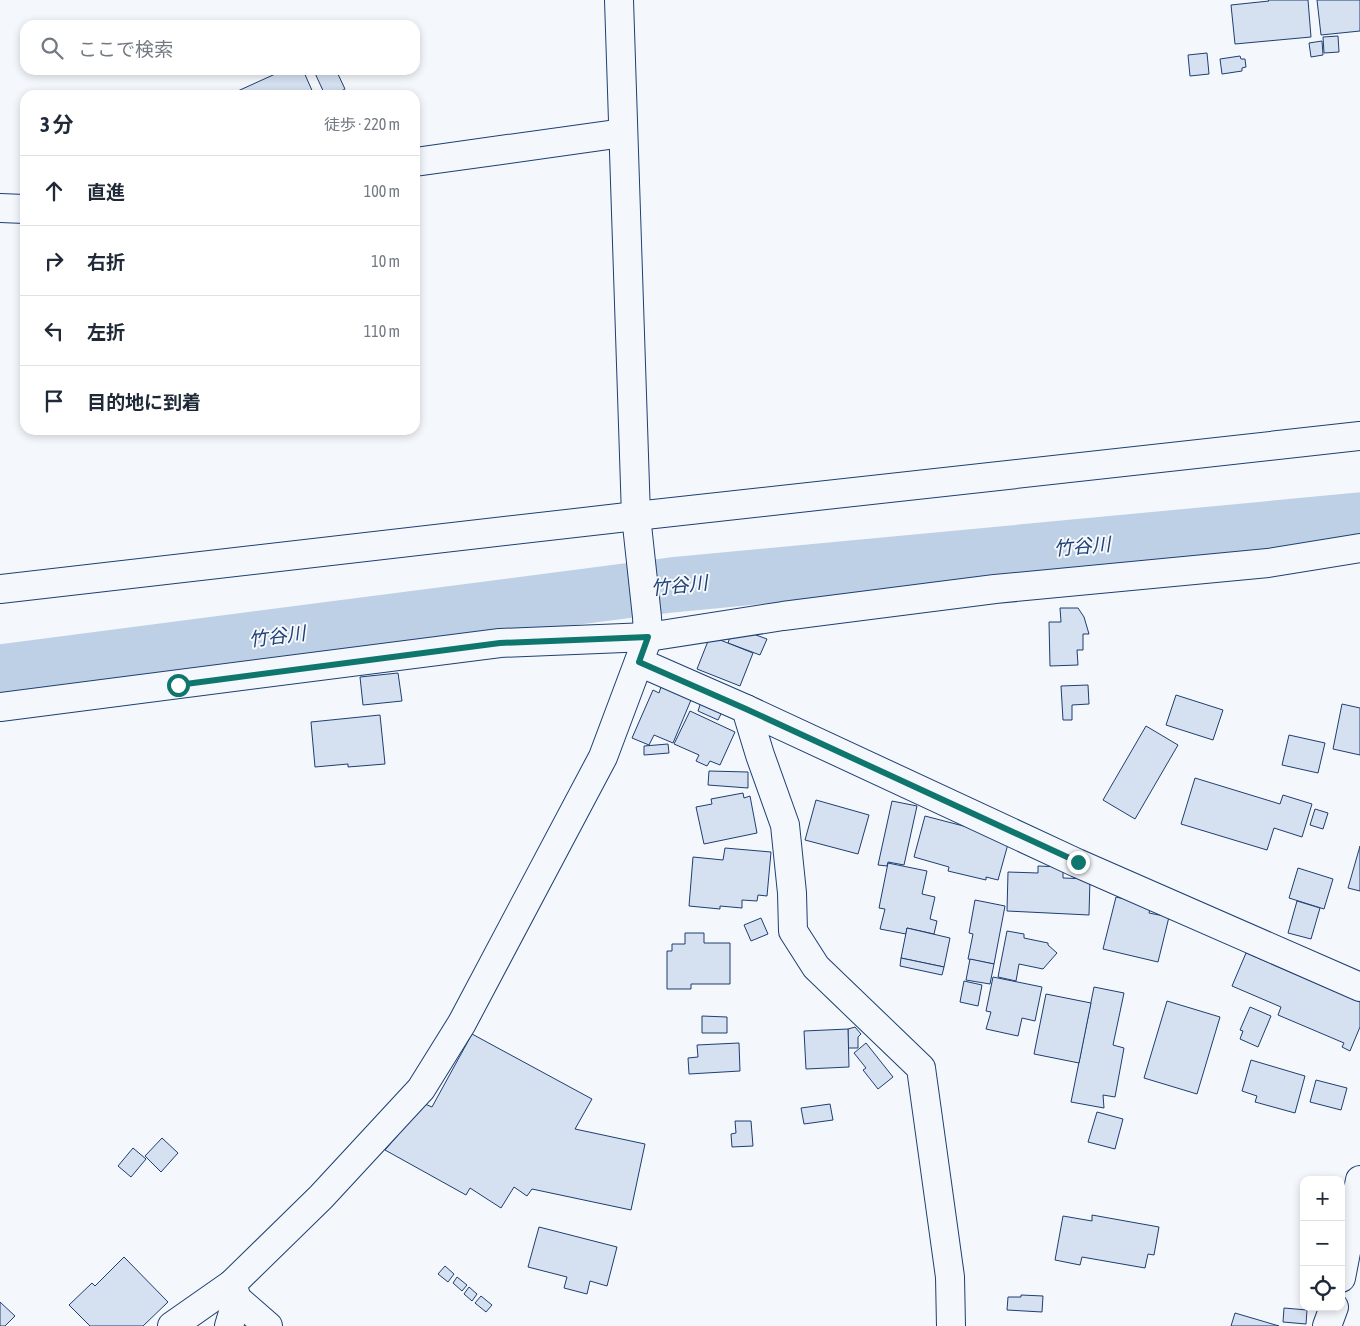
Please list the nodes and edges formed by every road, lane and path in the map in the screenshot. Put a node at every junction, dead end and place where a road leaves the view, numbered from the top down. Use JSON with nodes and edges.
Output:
{"nodes":[{"id":1,"x":619,"y":0,"type":"edge"},
{"id":2,"x":623,"y":133,"type":"junction"},
{"id":3,"x":420,"y":161,"type":"edge"},
{"id":4,"x":0,"y":208,"type":"edge"},
{"id":5,"x":20,"y":209,"type":"edge"},
{"id":6,"x":1360,"y":436,"type":"edge"},
{"id":7,"x":636,"y":516,"type":"junction"},
{"id":8,"x":1360,"y":548,"type":"edge"},
{"id":9,"x":0,"y":589,"type":"edge"},
{"id":10,"x":645,"y":638,"type":"junction"},
{"id":11,"x":0,"y":706,"type":"edge"},
{"id":12,"x":746,"y":709,"type":"junction"},
{"id":13,"x":1360,"y":987,"type":"edge"},
{"id":14,"x":1360,"y":1180,"type":"edge"},
{"id":15,"x":1343,"y":1266,"type":"edge"},
{"id":16,"x":235,"y":1292,"type":"junction"},
{"id":17,"x":1333,"y":1311,"type":"edge"},
{"id":18,"x":172,"y":1326,"type":"edge"},
{"id":19,"x":229,"y":1326,"type":"edge"},
{"id":20,"x":268,"y":1326,"type":"edge"},
{"id":21,"x":951,"y":1326,"type":"edge"},
{"id":22,"x":1327,"y":1326,"type":"edge"}],
"edges":[{"from":1,"to":2,"type":"street"},
{"from":2,"to":3,"type":"street"},
{"from":2,"to":7,"type":"street"},
{"from":4,"to":5,"type":"street"},
{"from":6,"to":7,"type":"street"},
{"from":7,"to":9,"type":"street"},
{"from":7,"to":10,"type":"street"},
{"from":8,"to":10,"type":"street"},
{"from":10,"to":11,"type":"street"},
{"from":10,"to":12,"type":"street"},
{"from":10,"to":16,"type":"street"},
{"from":12,"to":13,"type":"street"},
{"from":12,"to":21,"type":"street"},
{"from":14,"to":15,"type":"street"},
{"from":16,"to":18,"type":"street"},
{"from":16,"to":19,"type":"street"},
{"from":16,"to":20,"type":"street"},
{"from":17,"to":22,"type":"street"}]}
